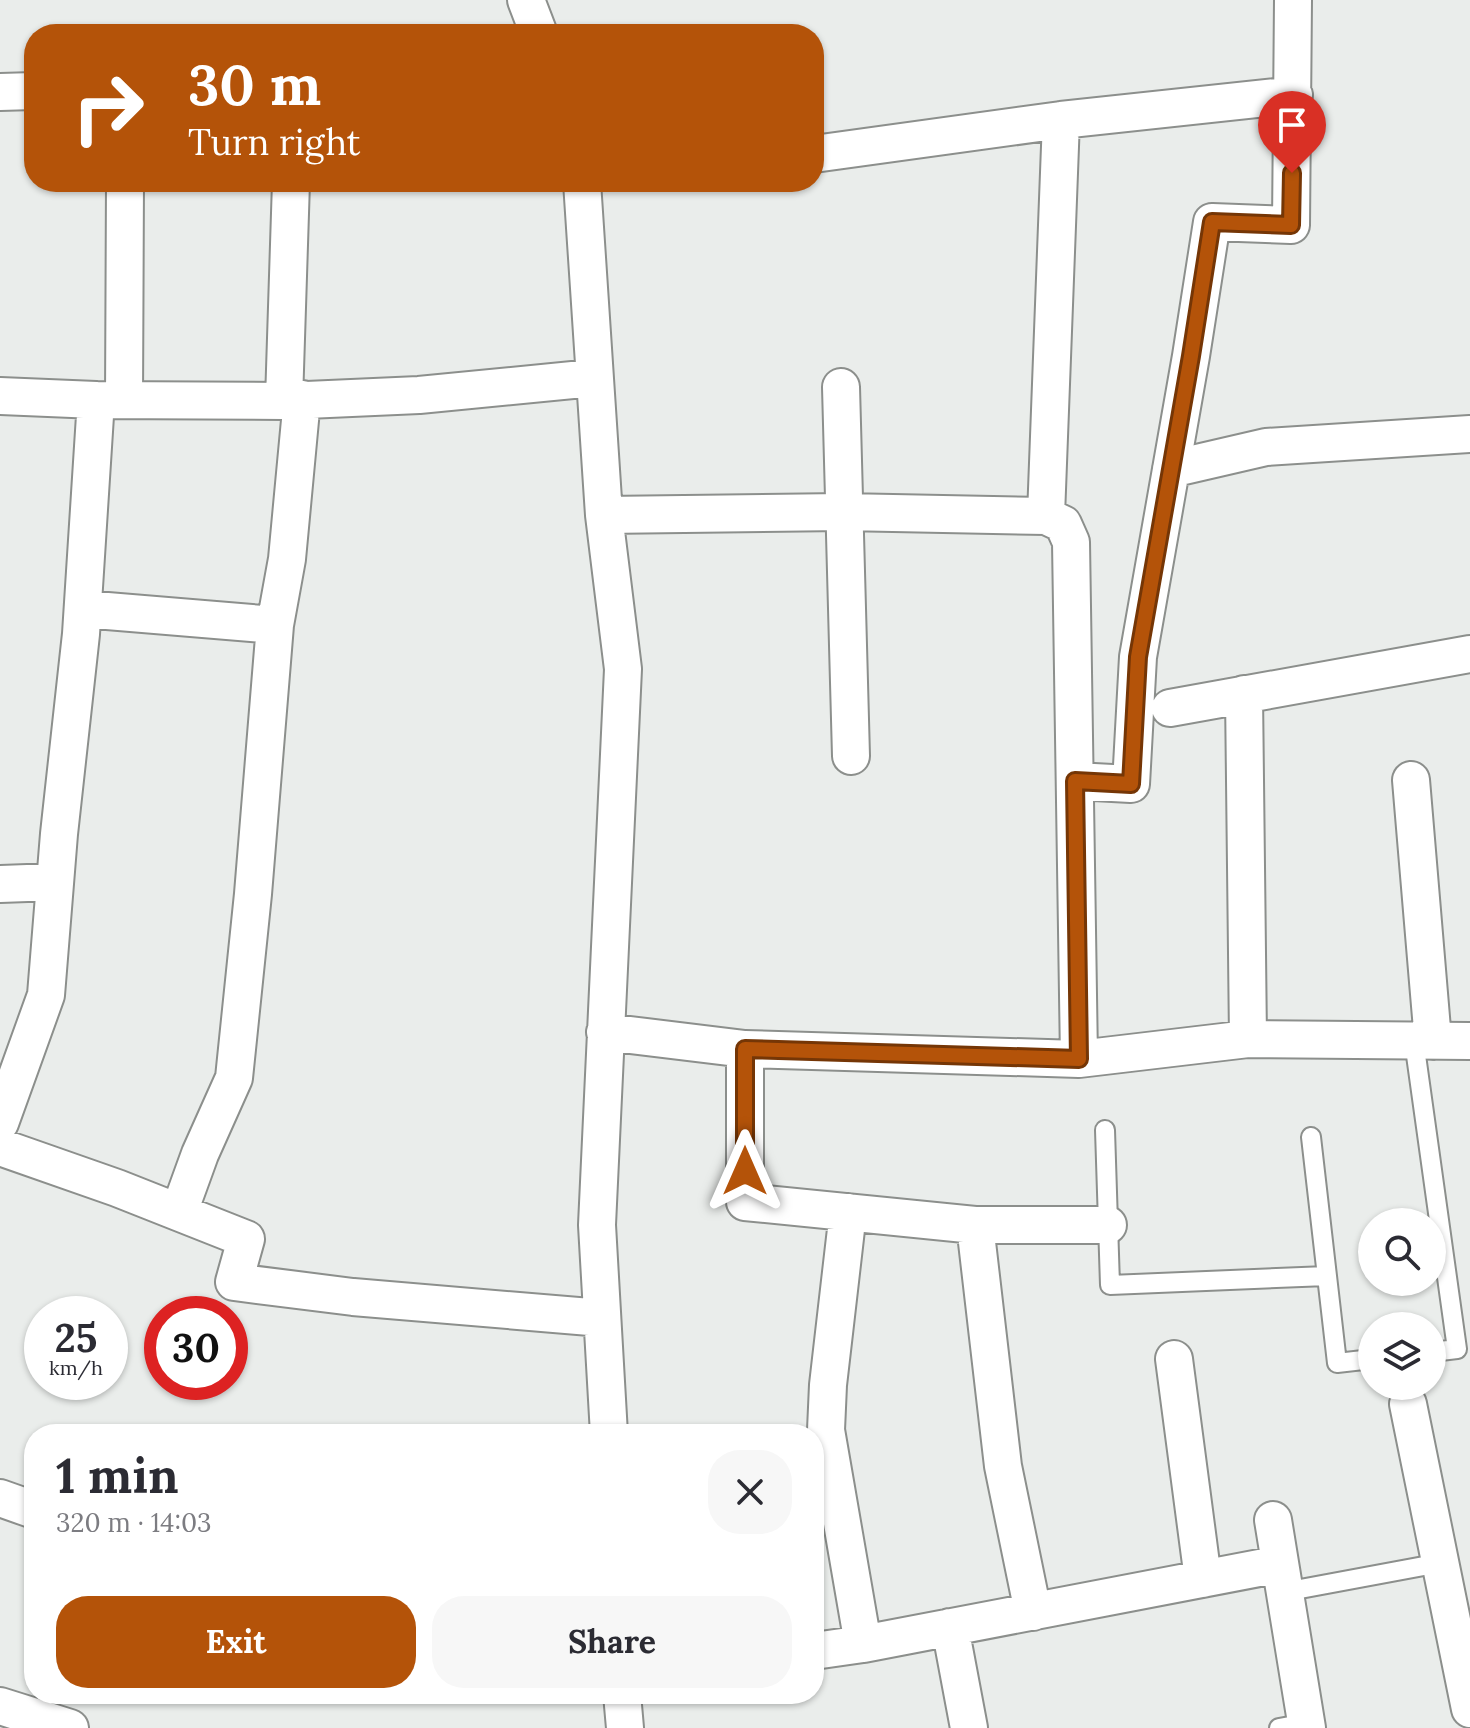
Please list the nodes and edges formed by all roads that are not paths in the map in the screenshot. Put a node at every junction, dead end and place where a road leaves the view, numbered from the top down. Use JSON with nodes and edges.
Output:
{"nodes":[{"id":1,"x":526,"y":0,"type":"edge"},
{"id":2,"x":1293,"y":0,"type":"edge"},
{"id":3,"x":535,"y":24,"type":"edge"},
{"id":4,"x":24,"y":91,"type":"edge"},
{"id":5,"x":0,"y":92,"type":"edge"},
{"id":6,"x":1294,"y":95,"type":"junction"},
{"id":7,"x":1061,"y":120,"type":"junction"},
{"id":8,"x":824,"y":153,"type":"edge"},
{"id":9,"x":124,"y":192,"type":"edge"},
{"id":10,"x":291,"y":192,"type":"edge"},
{"id":11,"x":583,"y":192,"type":"edge"},
{"id":12,"x":593,"y":378,"type":"junction"},
{"id":13,"x":841,"y":387,"type":"dead end"},
{"id":14,"x":0,"y":396,"type":"edge"},
{"id":15,"x":110,"y":400,"type":"junction"},
{"id":16,"x":293,"y":400,"type":"junction"},
{"id":17,"x":1470,"y":434,"type":"edge"},
{"id":18,"x":1171,"y":469,"type":"junction"},
{"id":19,"x":843,"y":512,"type":"junction"},
{"id":20,"x":604,"y":515,"type":"junction"},
{"id":21,"x":1046,"y":516,"type":"junction"},
{"id":22,"x":83,"y":609,"type":"junction"},
{"id":23,"x":275,"y":625,"type":"junction"},
{"id":24,"x":1470,"y":654,"type":"edge"},
{"id":25,"x":1244,"y":694,"type":"junction"},
{"id":26,"x":1170,"y":708,"type":"dead end"},
{"id":27,"x":851,"y":756,"type":"dead end"},
{"id":28,"x":1411,"y":780,"type":"dead end"},
{"id":29,"x":1075,"y":781,"type":"junction"},
{"id":30,"x":55,"y":882,"type":"junction"},
{"id":31,"x":0,"y":884,"type":"edge"},
{"id":32,"x":605,"y":1032,"type":"junction"},
{"id":33,"x":15,"y":1035,"type":"edge"},
{"id":34,"x":1248,"y":1039,"type":"junction"},
{"id":35,"x":1424,"y":1041,"type":"junction"},
{"id":36,"x":1470,"y":1041,"type":"edge"},
{"id":37,"x":745,"y":1049,"type":"junction"},
{"id":38,"x":1079,"y":1059,"type":"junction"},
{"id":39,"x":0,"y":1123,"type":"edge"},
{"id":40,"x":1105,"y":1130,"type":"dead end"},
{"id":41,"x":1311,"y":1137,"type":"dead end"},
{"id":42,"x":0,"y":1147,"type":"edge"},
{"id":43,"x":179,"y":1212,"type":"junction"},
{"id":44,"x":848,"y":1212,"type":"junction"},
{"id":45,"x":975,"y":1225,"type":"junction"},
{"id":46,"x":1108,"y":1225,"type":"junction"},
{"id":47,"x":1327,"y":1276,"type":"junction"},
{"id":48,"x":602,"y":1318,"type":"junction"},
{"id":49,"x":1446,"y":1350,"type":"edge"},
{"id":50,"x":1174,"y":1359,"type":"dead end"},
{"id":51,"x":1358,"y":1361,"type":"edge"},
{"id":52,"x":1408,"y":1404,"type":"dead end"},
{"id":53,"x":608,"y":1424,"type":"edge"},
{"id":54,"x":0,"y":1498,"type":"edge"},
{"id":55,"x":24,"y":1506,"type":"edge"},
{"id":56,"x":1273,"y":1520,"type":"dead end"},
{"id":57,"x":1440,"y":1563,"type":"junction"},
{"id":58,"x":1282,"y":1578,"type":"junction"},
{"id":59,"x":1203,"y":1579,"type":"junction"},
{"id":60,"x":1033,"y":1612,"type":"junction"},
{"id":61,"x":950,"y":1627,"type":"junction"},
{"id":62,"x":863,"y":1644,"type":"junction"},
{"id":63,"x":824,"y":1650,"type":"edge"},
{"id":64,"x":623,"y":1704,"type":"edge"},
{"id":65,"x":0,"y":1706,"type":"edge"},
{"id":66,"x":1470,"y":1709,"type":"edge"},
{"id":67,"x":1297,"y":1726,"type":"edge"},
{"id":68,"x":70,"y":1728,"type":"edge"},
{"id":69,"x":625,"y":1728,"type":"edge"},
{"id":70,"x":969,"y":1728,"type":"edge"}],
"edges":[{"from":1,"to":3,"type":"street"},
{"from":2,"to":6,"type":"street"},
{"from":4,"to":5,"type":"street"},
{"from":6,"to":7,"type":"street"},
{"from":6,"to":18,"type":"street"},
{"from":7,"to":8,"type":"street"},
{"from":7,"to":21,"type":"street"},
{"from":9,"to":15,"type":"street"},
{"from":10,"to":16,"type":"street"},
{"from":11,"to":12,"type":"street"},
{"from":12,"to":16,"type":"street"},
{"from":12,"to":20,"type":"street"},
{"from":13,"to":19,"type":"street"},
{"from":14,"to":15,"type":"street"},
{"from":15,"to":16,"type":"street"},
{"from":15,"to":22,"type":"street"},
{"from":16,"to":23,"type":"street"},
{"from":17,"to":18,"type":"street"},
{"from":18,"to":29,"type":"street"},
{"from":19,"to":20,"type":"street"},
{"from":19,"to":21,"type":"street"},
{"from":19,"to":27,"type":"street"},
{"from":20,"to":32,"type":"street"},
{"from":21,"to":29,"type":"street"},
{"from":22,"to":23,"type":"street"},
{"from":22,"to":30,"type":"street"},
{"from":23,"to":43,"type":"street"},
{"from":24,"to":25,"type":"street"},
{"from":25,"to":26,"type":"street"},
{"from":25,"to":34,"type":"street"},
{"from":28,"to":35,"type":"street"},
{"from":29,"to":38,"type":"street"},
{"from":30,"to":31,"type":"street"},
{"from":30,"to":33,"type":"street"},
{"from":32,"to":37,"type":"street"},
{"from":32,"to":48,"type":"street"},
{"from":33,"to":39,"type":"street"},
{"from":34,"to":35,"type":"street"},
{"from":34,"to":38,"type":"street"},
{"from":35,"to":36,"type":"street"},
{"from":35,"to":49,"type":"lane"},
{"from":37,"to":38,"type":"street"},
{"from":37,"to":44,"type":"street"},
{"from":40,"to":46,"type":"lane"},
{"from":41,"to":47,"type":"lane"},
{"from":42,"to":43,"type":"street"},
{"from":43,"to":48,"type":"street"},
{"from":44,"to":45,"type":"street"},
{"from":44,"to":62,"type":"street"},
{"from":45,"to":46,"type":"street"},
{"from":45,"to":60,"type":"street"},
{"from":46,"to":47,"type":"lane"},
{"from":47,"to":51,"type":"lane"},
{"from":48,"to":53,"type":"street"},
{"from":50,"to":59,"type":"street"},
{"from":52,"to":57,"type":"street"},
{"from":54,"to":55,"type":"street"},
{"from":56,"to":58,"type":"street"},
{"from":57,"to":58,"type":"lane"},
{"from":57,"to":66,"type":"street"},
{"from":58,"to":59,"type":"street"},
{"from":58,"to":67,"type":"street"},
{"from":59,"to":60,"type":"street"},
{"from":60,"to":61,"type":"street"},
{"from":61,"to":62,"type":"street"},
{"from":61,"to":70,"type":"street"},
{"from":62,"to":63,"type":"street"},
{"from":64,"to":69,"type":"street"},
{"from":65,"to":68,"type":"street"}]}
